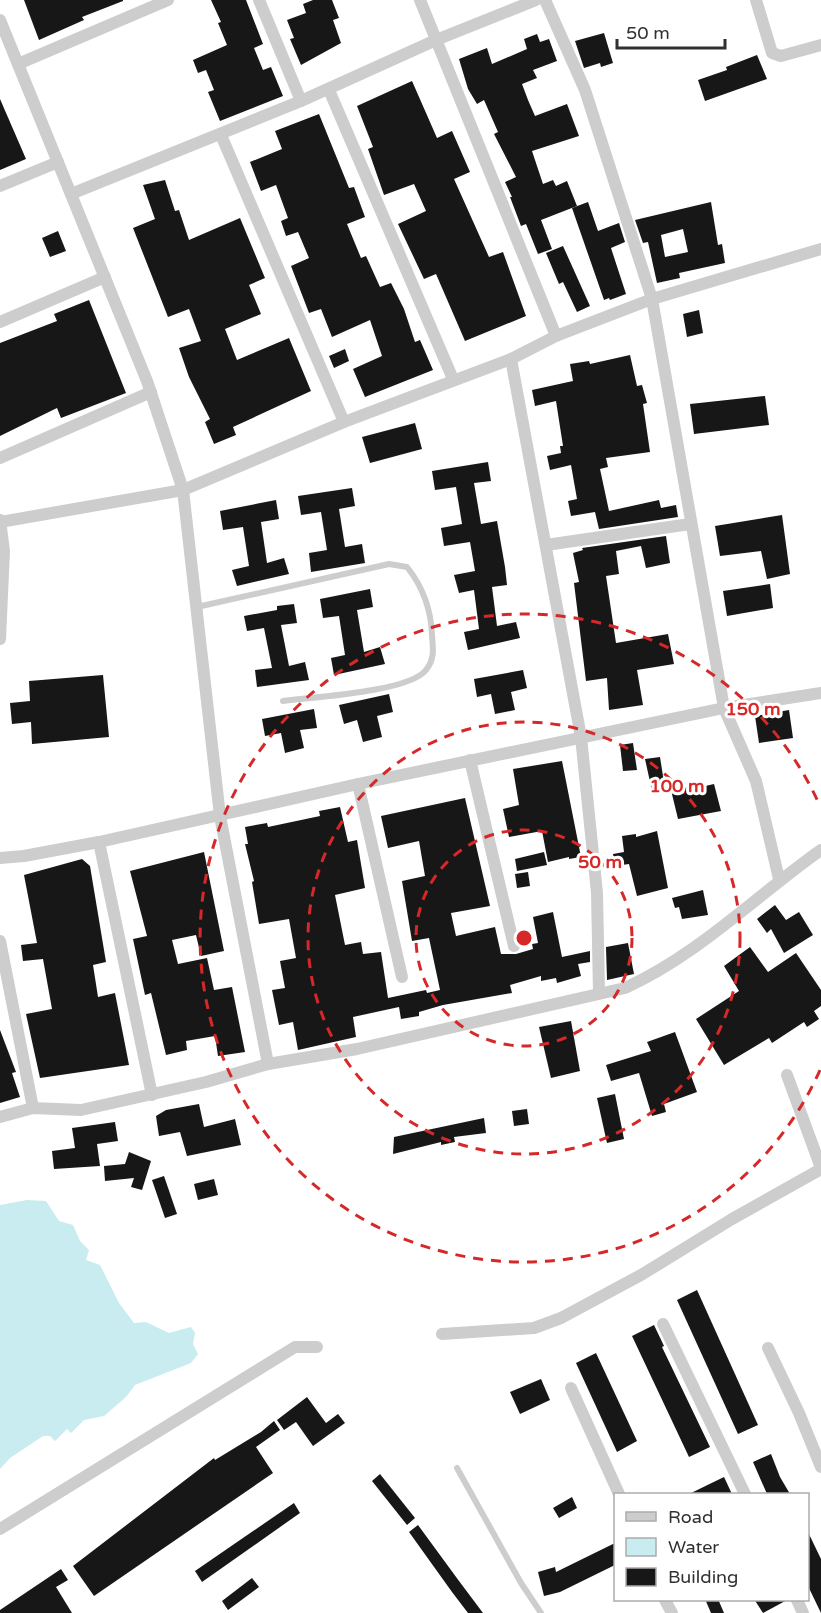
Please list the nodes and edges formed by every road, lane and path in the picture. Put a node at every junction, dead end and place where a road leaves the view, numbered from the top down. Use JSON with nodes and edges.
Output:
{"nodes":[{"id":1,"x":166,"y":0,"type":"edge"},
{"id":2,"x":259,"y":0,"type":"edge"},
{"id":3,"x":420,"y":0,"type":"edge"},
{"id":4,"x":536,"y":0,"type":"edge"},
{"id":5,"x":545,"y":0,"type":"edge"},
{"id":6,"x":756,"y":0,"type":"edge"},
{"id":7,"x":0,"y":20,"type":"edge"},
{"id":8,"x":436,"y":40,"type":"junction"},
{"id":9,"x":821,"y":45,"type":"edge"},
{"id":10,"x":5,"y":46,"type":"edge"},
{"id":11,"x":18,"y":64,"type":"junction"},
{"id":12,"x":329,"y":90,"type":"junction"},
{"id":13,"x":301,"y":101,"type":"junction"},
{"id":14,"x":221,"y":135,"type":"junction"},
{"id":15,"x":58,"y":162,"type":"junction"},
{"id":16,"x":0,"y":186,"type":"edge"},
{"id":17,"x":71,"y":194,"type":"junction"},
{"id":18,"x":821,"y":249,"type":"edge"},
{"id":19,"x":105,"y":277,"type":"junction"},
{"id":20,"x":652,"y":299,"type":"junction"},
{"id":21,"x":0,"y":322,"type":"edge"},
{"id":22,"x":556,"y":336,"type":"junction"},
{"id":23,"x":511,"y":359,"type":"junction"},
{"id":24,"x":453,"y":379,"type":"junction"},
{"id":25,"x":151,"y":392,"type":"junction"},
{"id":26,"x":345,"y":422,"type":"junction"},
{"id":27,"x":0,"y":458,"type":"edge"},
{"id":28,"x":183,"y":490,"type":"junction"},
{"id":29,"x":0,"y":521,"type":"edge"},
{"id":30,"x":690,"y":524,"type":"junction"},
{"id":31,"x":546,"y":545,"type":"junction"},
{"id":32,"x":196,"y":608,"type":"junction"},
{"id":33,"x":0,"y":639,"type":"edge"},
{"id":34,"x":821,"y":693,"type":"edge"},
{"id":35,"x":283,"y":701,"type":"dead end"},
{"id":36,"x":724,"y":708,"type":"junction"},
{"id":37,"x":581,"y":737,"type":"junction"},
{"id":38,"x":470,"y":760,"type":"junction"},
{"id":39,"x":358,"y":784,"type":"junction"},
{"id":40,"x":220,"y":816,"type":"junction"},
{"id":41,"x":99,"y":842,"type":"junction"},
{"id":42,"x":821,"y":850,"type":"edge"},
{"id":43,"x":0,"y":858,"type":"edge"},
{"id":44,"x":779,"y":879,"type":"junction"},
{"id":45,"x":0,"y":940,"type":"edge"},
{"id":46,"x":514,"y":946,"type":"dead end"},
{"id":47,"x":2,"y":964,"type":"edge"},
{"id":48,"x":402,"y":976,"type":"dead end"},
{"id":49,"x":599,"y":993,"type":"junction"},
{"id":50,"x":268,"y":1064,"type":"junction"},
{"id":51,"x":787,"y":1075,"type":"dead end"},
{"id":52,"x":152,"y":1095,"type":"junction"},
{"id":53,"x":33,"y":1108,"type":"junction"},
{"id":54,"x":0,"y":1117,"type":"edge"},
{"id":55,"x":816,"y":1135,"type":"edge"},
{"id":56,"x":821,"y":1169,"type":"edge"},
{"id":57,"x":663,"y":1324,"type":"dead end"},
{"id":58,"x":442,"y":1334,"type":"dead end"},
{"id":59,"x":317,"y":1347,"type":"dead end"},
{"id":60,"x":768,"y":1348,"type":"dead end"},
{"id":61,"x":571,"y":1388,"type":"dead end"},
{"id":62,"x":821,"y":1467,"type":"edge"},
{"id":63,"x":457,"y":1468,"type":"dead end"},
{"id":64,"x":619,"y":1493,"type":"edge"},
{"id":65,"x":746,"y":1493,"type":"edge"},
{"id":66,"x":0,"y":1529,"type":"edge"},
{"id":67,"x":542,"y":1613,"type":"edge"}],
"edges":[{"from":1,"to":11,"type":"street"},
{"from":2,"to":13,"type":"street"},
{"from":3,"to":8,"type":"street"},
{"from":4,"to":8,"type":"street"},
{"from":5,"to":20,"type":"street"},
{"from":6,"to":9,"type":"street"},
{"from":7,"to":10,"type":"street"},
{"from":8,"to":12,"type":"street"},
{"from":8,"to":22,"type":"street"},
{"from":10,"to":11,"type":"street"},
{"from":11,"to":15,"type":"street"},
{"from":12,"to":13,"type":"street"},
{"from":12,"to":24,"type":"street"},
{"from":13,"to":14,"type":"street"},
{"from":14,"to":17,"type":"street"},
{"from":14,"to":26,"type":"street"},
{"from":15,"to":16,"type":"street"},
{"from":15,"to":17,"type":"street"},
{"from":17,"to":19,"type":"street"},
{"from":18,"to":20,"type":"street"},
{"from":19,"to":21,"type":"street"},
{"from":19,"to":25,"type":"street"},
{"from":20,"to":22,"type":"street"},
{"from":20,"to":30,"type":"street"},
{"from":22,"to":23,"type":"street"},
{"from":23,"to":24,"type":"street"},
{"from":23,"to":31,"type":"street"},
{"from":24,"to":26,"type":"street"},
{"from":25,"to":27,"type":"street"},
{"from":25,"to":28,"type":"street"},
{"from":26,"to":28,"type":"street"},
{"from":28,"to":29,"type":"street"},
{"from":28,"to":32,"type":"street"},
{"from":29,"to":33,"type":"street"},
{"from":30,"to":31,"type":"street"},
{"from":30,"to":36,"type":"street"},
{"from":31,"to":37,"type":"street"},
{"from":32,"to":35,"type":"lane"},
{"from":32,"to":40,"type":"street"},
{"from":34,"to":36,"type":"street"},
{"from":36,"to":37,"type":"street"},
{"from":36,"to":44,"type":"street"},
{"from":37,"to":38,"type":"street"},
{"from":37,"to":49,"type":"street"},
{"from":38,"to":39,"type":"street"},
{"from":38,"to":46,"type":"street"},
{"from":39,"to":40,"type":"street"},
{"from":39,"to":48,"type":"street"},
{"from":40,"to":41,"type":"street"},
{"from":40,"to":50,"type":"street"},
{"from":41,"to":43,"type":"street"},
{"from":41,"to":52,"type":"street"},
{"from":42,"to":44,"type":"street"},
{"from":44,"to":49,"type":"street"},
{"from":45,"to":47,"type":"street"},
{"from":47,"to":53,"type":"street"},
{"from":49,"to":50,"type":"street"},
{"from":50,"to":52,"type":"street"},
{"from":51,"to":55,"type":"street"},
{"from":52,"to":53,"type":"street"},
{"from":53,"to":54,"type":"street"},
{"from":55,"to":56,"type":"street"},
{"from":56,"to":58,"type":"street"},
{"from":57,"to":65,"type":"street"},
{"from":59,"to":66,"type":"street"},
{"from":60,"to":62,"type":"street"},
{"from":61,"to":64,"type":"street"},
{"from":63,"to":67,"type":"lane"}]}
